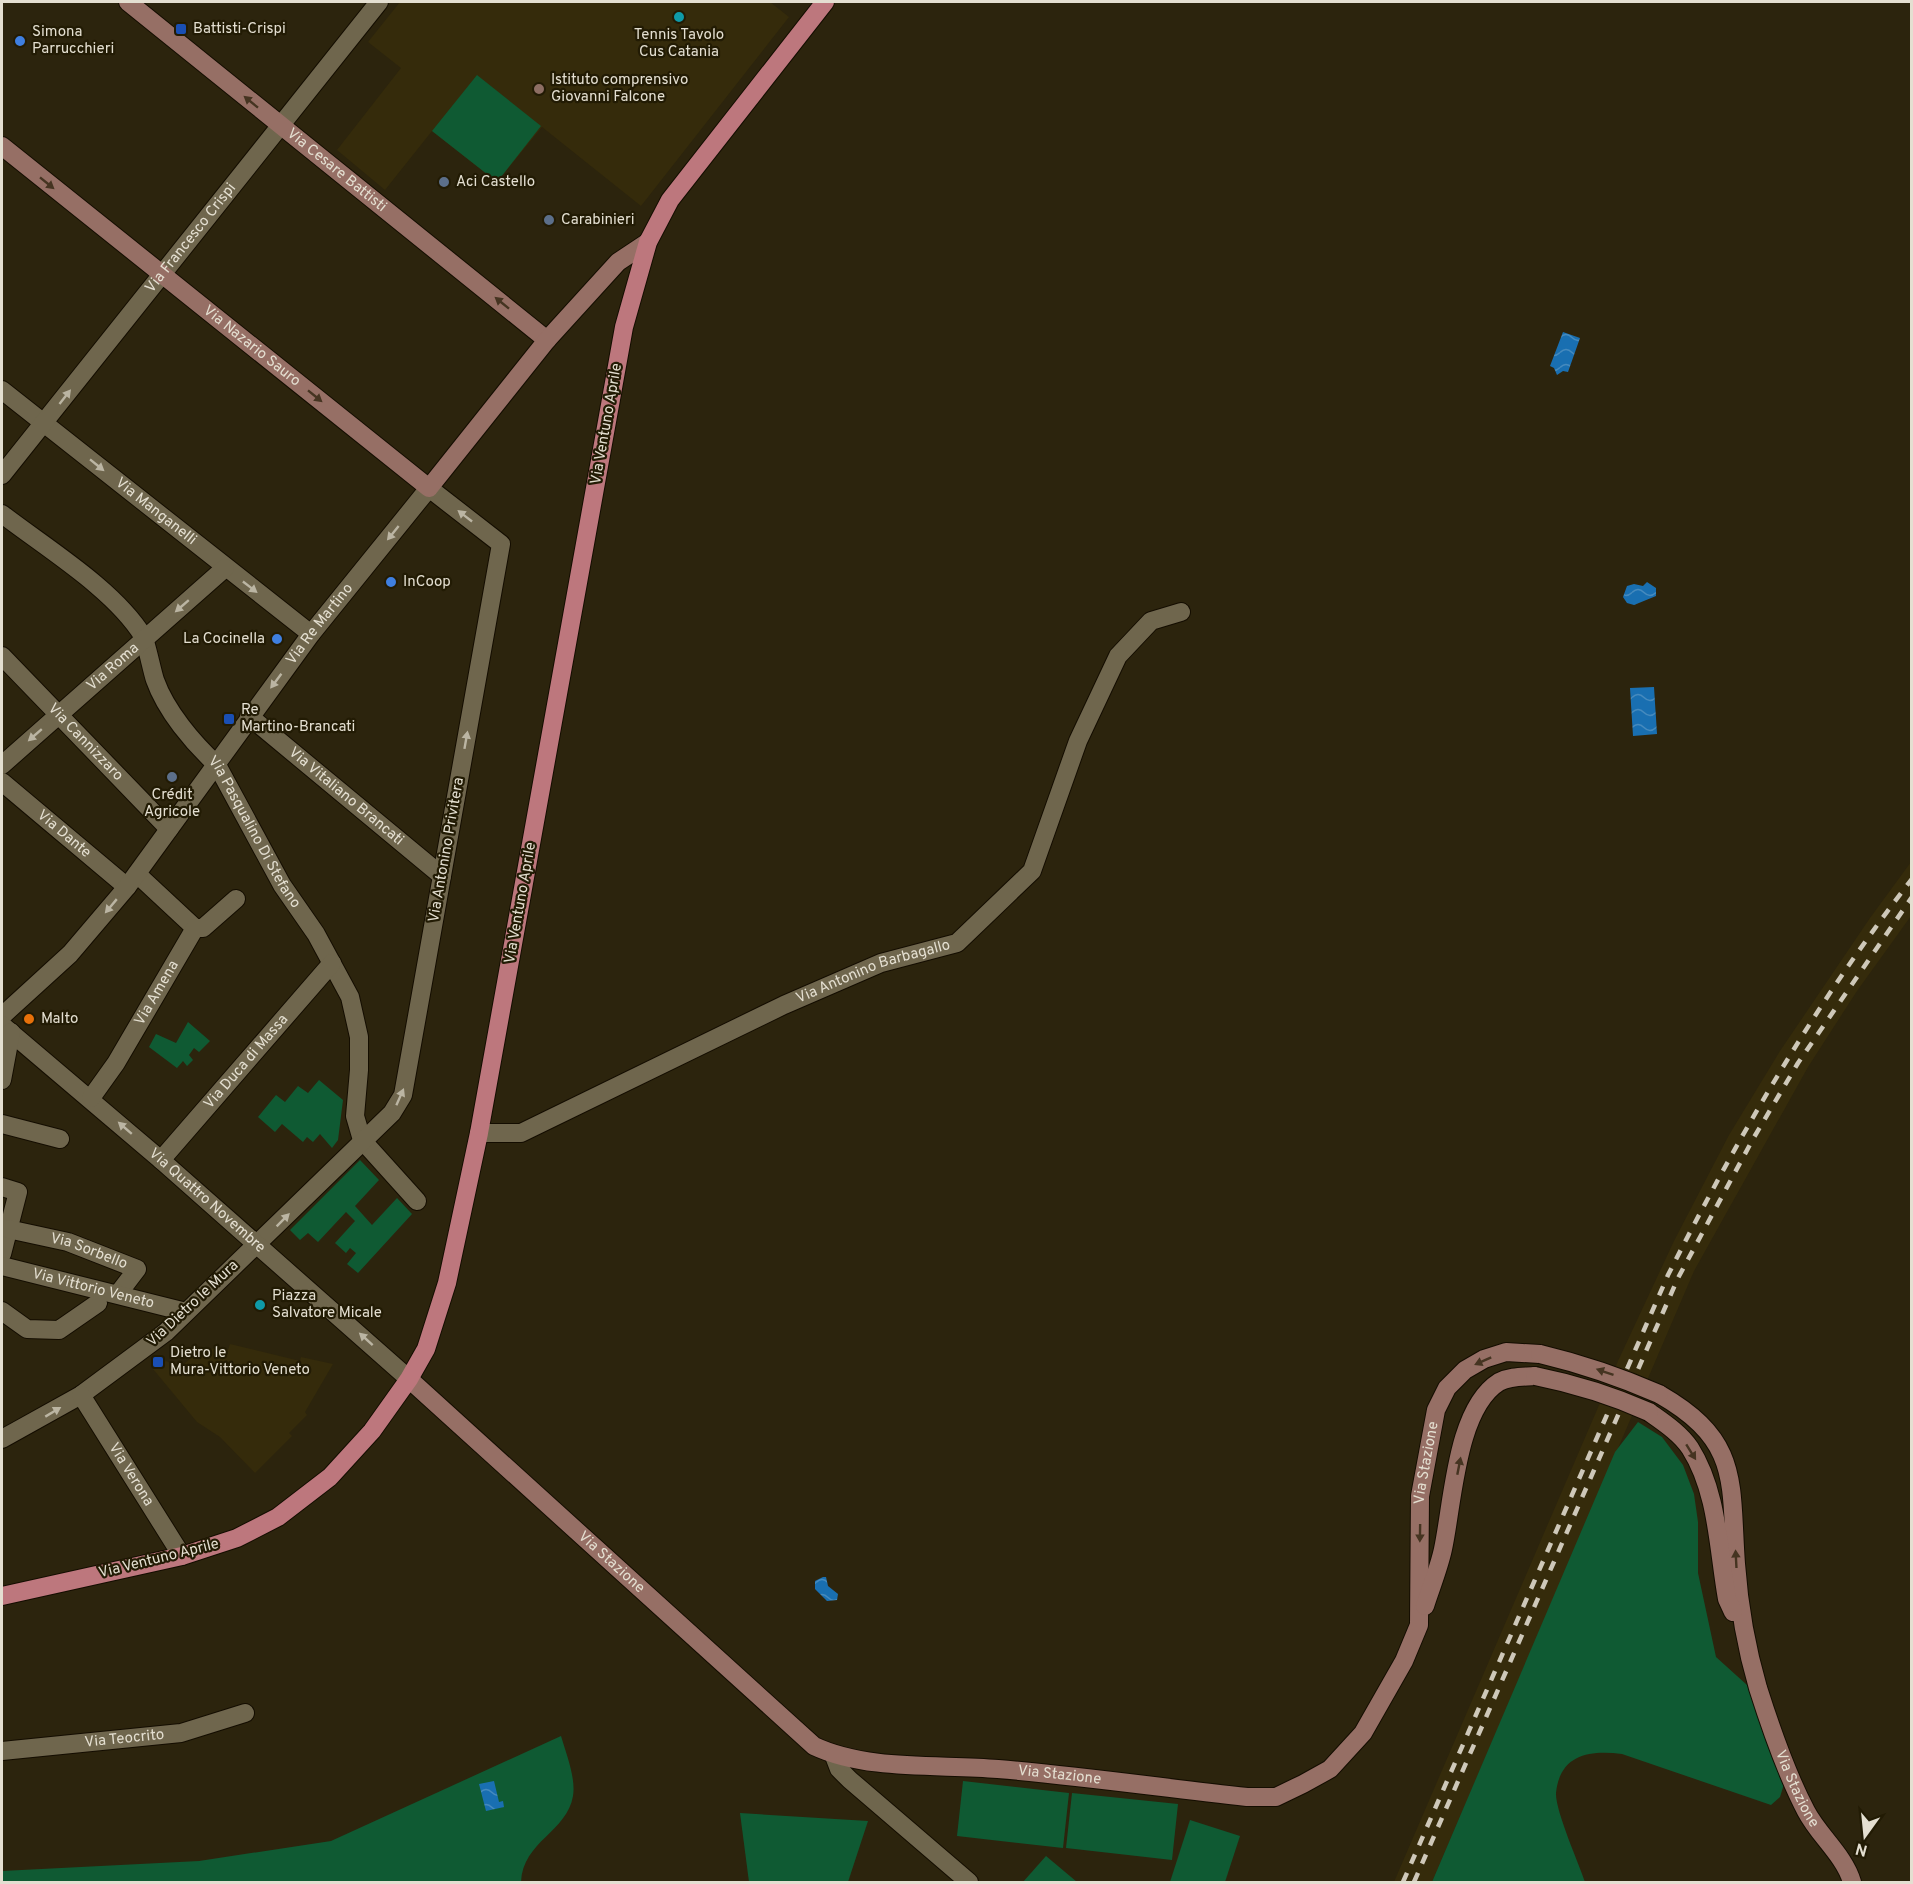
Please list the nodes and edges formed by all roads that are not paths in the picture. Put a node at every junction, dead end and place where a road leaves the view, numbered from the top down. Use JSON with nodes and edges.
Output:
{"nodes":[{"id":1,"x":128,"y":2,"type":"edge"},
{"id":2,"x":380,"y":2,"type":"edge"},
{"id":3,"x":825,"y":2,"type":"edge"},
{"id":4,"x":281,"y":126,"type":"junction"},
{"id":5,"x":2,"y":146,"type":"edge"},
{"id":6,"x":648,"y":242,"type":"junction"},
{"id":7,"x":161,"y":273,"type":"junction"},
{"id":8,"x":547,"y":340,"type":"junction"},
{"id":9,"x":2,"y":390,"type":"edge"},
{"id":10,"x":44,"y":423,"type":"junction"},
{"id":11,"x":2,"y":475,"type":"edge"},
{"id":12,"x":429,"y":488,"type":"junction"},
{"id":13,"x":2,"y":514,"type":"edge"},
{"id":14,"x":501,"y":544,"type":"joint"},
{"id":15,"x":225,"y":568,"type":"junction"},
{"id":16,"x":1181,"y":612,"type":"dead end"},
{"id":17,"x":311,"y":634,"type":"junction"},
{"id":18,"x":145,"y":639,"type":"junction"},
{"id":19,"x":2,"y":656,"type":"edge"},
{"id":20,"x":60,"y":714,"type":"junction"},
{"id":21,"x":249,"y":716,"type":"junction"},
{"id":22,"x":2,"y":765,"type":"edge"},
{"id":23,"x":217,"y":765,"type":"junction"},
{"id":24,"x":2,"y":782,"type":"edge"},
{"id":25,"x":169,"y":829,"type":"junction"},
{"id":26,"x":442,"y":876,"type":"junction"},
{"id":27,"x":132,"y":881,"type":"junction"},
{"id":28,"x":236,"y":899,"type":"dead end"},
{"id":29,"x":195,"y":928,"type":"junction"},
{"id":30,"x":332,"y":963,"type":"junction"},
{"id":31,"x":2,"y":1016,"type":"edge"},
{"id":32,"x":6,"y":1029,"type":"edge"},
{"id":33,"x":2,"y":1080,"type":"edge"},
{"id":34,"x":91,"y":1098,"type":"junction"},
{"id":35,"x":2,"y":1124,"type":"edge"},
{"id":36,"x":479,"y":1133,"type":"junction"},
{"id":37,"x":60,"y":1139,"type":"dead end"},
{"id":38,"x":362,"y":1140,"type":"junction"},
{"id":39,"x":161,"y":1160,"type":"junction"},
{"id":40,"x":2,"y":1187,"type":"edge"},
{"id":41,"x":417,"y":1201,"type":"dead end"},
{"id":42,"x":8,"y":1229,"type":"junction"},
{"id":43,"x":258,"y":1244,"type":"junction"},
{"id":44,"x":2,"y":1254,"type":"edge"},
{"id":45,"x":2,"y":1266,"type":"edge"},
{"id":46,"x":118,"y":1294,"type":"junction"},
{"id":47,"x":98,"y":1303,"type":"dead end"},
{"id":48,"x":2,"y":1311,"type":"edge"},
{"id":49,"x":186,"y":1312,"type":"junction"},
{"id":50,"x":409,"y":1379,"type":"junction"},
{"id":51,"x":81,"y":1395,"type":"junction"},
{"id":52,"x":2,"y":1439,"type":"edge"},
{"id":53,"x":182,"y":1556,"type":"junction"},
{"id":54,"x":2,"y":1596,"type":"edge"},
{"id":55,"x":1419,"y":1625,"type":"junction"},
{"id":56,"x":1744,"y":1638,"type":"junction"},
{"id":57,"x":245,"y":1713,"type":"dead end"},
{"id":58,"x":2,"y":1751,"type":"edge"},
{"id":59,"x":834,"y":1756,"type":"junction"},
{"id":60,"x":969,"y":1882,"type":"edge"},
{"id":61,"x":1852,"y":1882,"type":"edge"}],
"edges":[{"from":4,"to":1,"type":"main road","name":"Via Cesare Battisti","one_way":true},
{"from":2,"to":4,"type":"street","name":"Via Francesco Crispi"},
{"from":3,"to":6,"type":"main road","name":"Via Ventuno Aprile"},
{"from":4,"to":7,"type":"street","name":"Via Francesco Crispi"},
{"from":8,"to":4,"type":"main road","name":"Via Cesare Battisti","one_way":true},
{"from":5,"to":7,"type":"main road","name":"Via Nazario Sauro","one_way":true},
{"from":6,"to":8,"type":"main road","name":"Via Re Martino"},
{"from":6,"to":36,"type":"main road","name":"Via Ventuno Aprile"},
{"from":10,"to":7,"type":"street","name":"Via Francesco Crispi","one_way":true},
{"from":7,"to":12,"type":"main road","name":"Via Nazario Sauro","one_way":true},
{"from":8,"to":12,"type":"main road","name":"Via Re Martino"},
{"from":9,"to":10,"type":"street","name":"Via Manganelli"},
{"from":10,"to":11,"type":"street","name":"Via Francesco Crispi"},
{"from":10,"to":15,"type":"street","name":"Via Manganelli","one_way":true},
{"from":14,"to":12,"type":"street","name":"Via Nazario Sauro","one_way":true},
{"from":12,"to":17,"type":"street","name":"Via Re Martino","one_way":true},
{"from":13,"to":18,"type":"street","name":"Via Pasqualino Di Stefano"},
{"from":26,"to":14,"type":"street","name":"Via Antonino Privitera","one_way":true},
{"from":15,"to":17,"type":"street","name":"Via Manganelli","one_way":true},
{"from":15,"to":18,"type":"street","name":"Via Roma","one_way":true},
{"from":16,"to":36,"type":"street","name":"Via Antonino Barbagallo"},
{"from":17,"to":21,"type":"street","name":"Via Re Martino","one_way":true},
{"from":18,"to":20,"type":"street","name":"Via Roma"},
{"from":18,"to":23,"type":"street","name":"Via Pasqualino Di Stefano"},
{"from":19,"to":20,"type":"street","name":"Via Cannizzaro"},
{"from":20,"to":22,"type":"street","name":"Via Roma","one_way":true},
{"from":20,"to":25,"type":"street","name":"Via Cannizzaro"},
{"from":21,"to":23,"type":"street","name":"Via Re Martino"},
{"from":21,"to":26,"type":"street","name":"Via Vitaliano Brancati"},
{"from":23,"to":25,"type":"street","name":"Via Re Martino"},
{"from":23,"to":30,"type":"street","name":"Via Pasqualino Di Stefano"},
{"from":24,"to":27,"type":"street","name":"Via Dante"},
{"from":25,"to":27,"type":"street","name":"Via Re Martino"},
{"from":38,"to":26,"type":"street","name":"Via Antonino Privitera","one_way":true},
{"from":27,"to":29,"type":"street","name":"Via Dante"},
{"from":27,"to":31,"type":"street","name":"Via Re Martino","one_way":true},
{"from":28,"to":29,"type":"street","name":"Via Amena"},
{"from":29,"to":34,"type":"street","name":"Via Amena"},
{"from":30,"to":38,"type":"street","name":"Via Pasqualino Di Stefano"},
{"from":30,"to":39,"type":"street","name":"Via Duca di Massa"},
{"from":32,"to":33,"type":"street"},
{"from":32,"to":34,"type":"street","name":"Via Quattro Novembre"},
{"from":39,"to":34,"type":"street","name":"Via Quattro Novembre","one_way":true},
{"from":35,"to":37,"type":"street"},
{"from":36,"to":50,"type":"main road","name":"Via Ventuno Aprile"},
{"from":38,"to":41,"type":"street","name":"Via Pasqualino Di Stefano"},
{"from":43,"to":38,"type":"street","name":"Via Dietro le Mura","one_way":true},
{"from":39,"to":43,"type":"street","name":"Via Quattro Novembre"},
{"from":40,"to":42,"type":"street"},
{"from":42,"to":44,"type":"street"},
{"from":42,"to":46,"type":"street","name":"Via Sorbello"},
{"from":43,"to":49,"type":"street","name":"Via Dietro le Mura"},
{"from":50,"to":43,"type":"street","name":"Via Quattro Novembre","one_way":true},
{"from":45,"to":46,"type":"street","name":"Via Vittorio Veneto"},
{"from":46,"to":49,"type":"street","name":"Via Vittorio Veneto"},
{"from":47,"to":48,"type":"street"},
{"from":49,"to":51,"type":"street","name":"Via Dietro le Mura"},
{"from":50,"to":53,"type":"main road","name":"Via Ventuno Aprile"},
{"from":50,"to":59,"type":"main road","name":"Via Stazione"},
{"from":52,"to":51,"type":"street","name":"Via Dietro le Mura","one_way":true},
{"from":51,"to":53,"type":"street","name":"Via Verona"},
{"from":53,"to":54,"type":"main road","name":"Via Ventuno Aprile"},
{"from":55,"to":56,"type":"main road","one_way":true,"bridge":true},
{"from":56,"to":55,"type":"main road","name":"Via Stazione","one_way":true,"bridge":true},
{"from":55,"to":59,"type":"main road","name":"Via Stazione"},
{"from":56,"to":61,"type":"main road","name":"Via Stazione"},
{"from":57,"to":58,"type":"street","name":"Via Teocrito"},
{"from":59,"to":60,"type":"street"}]}
